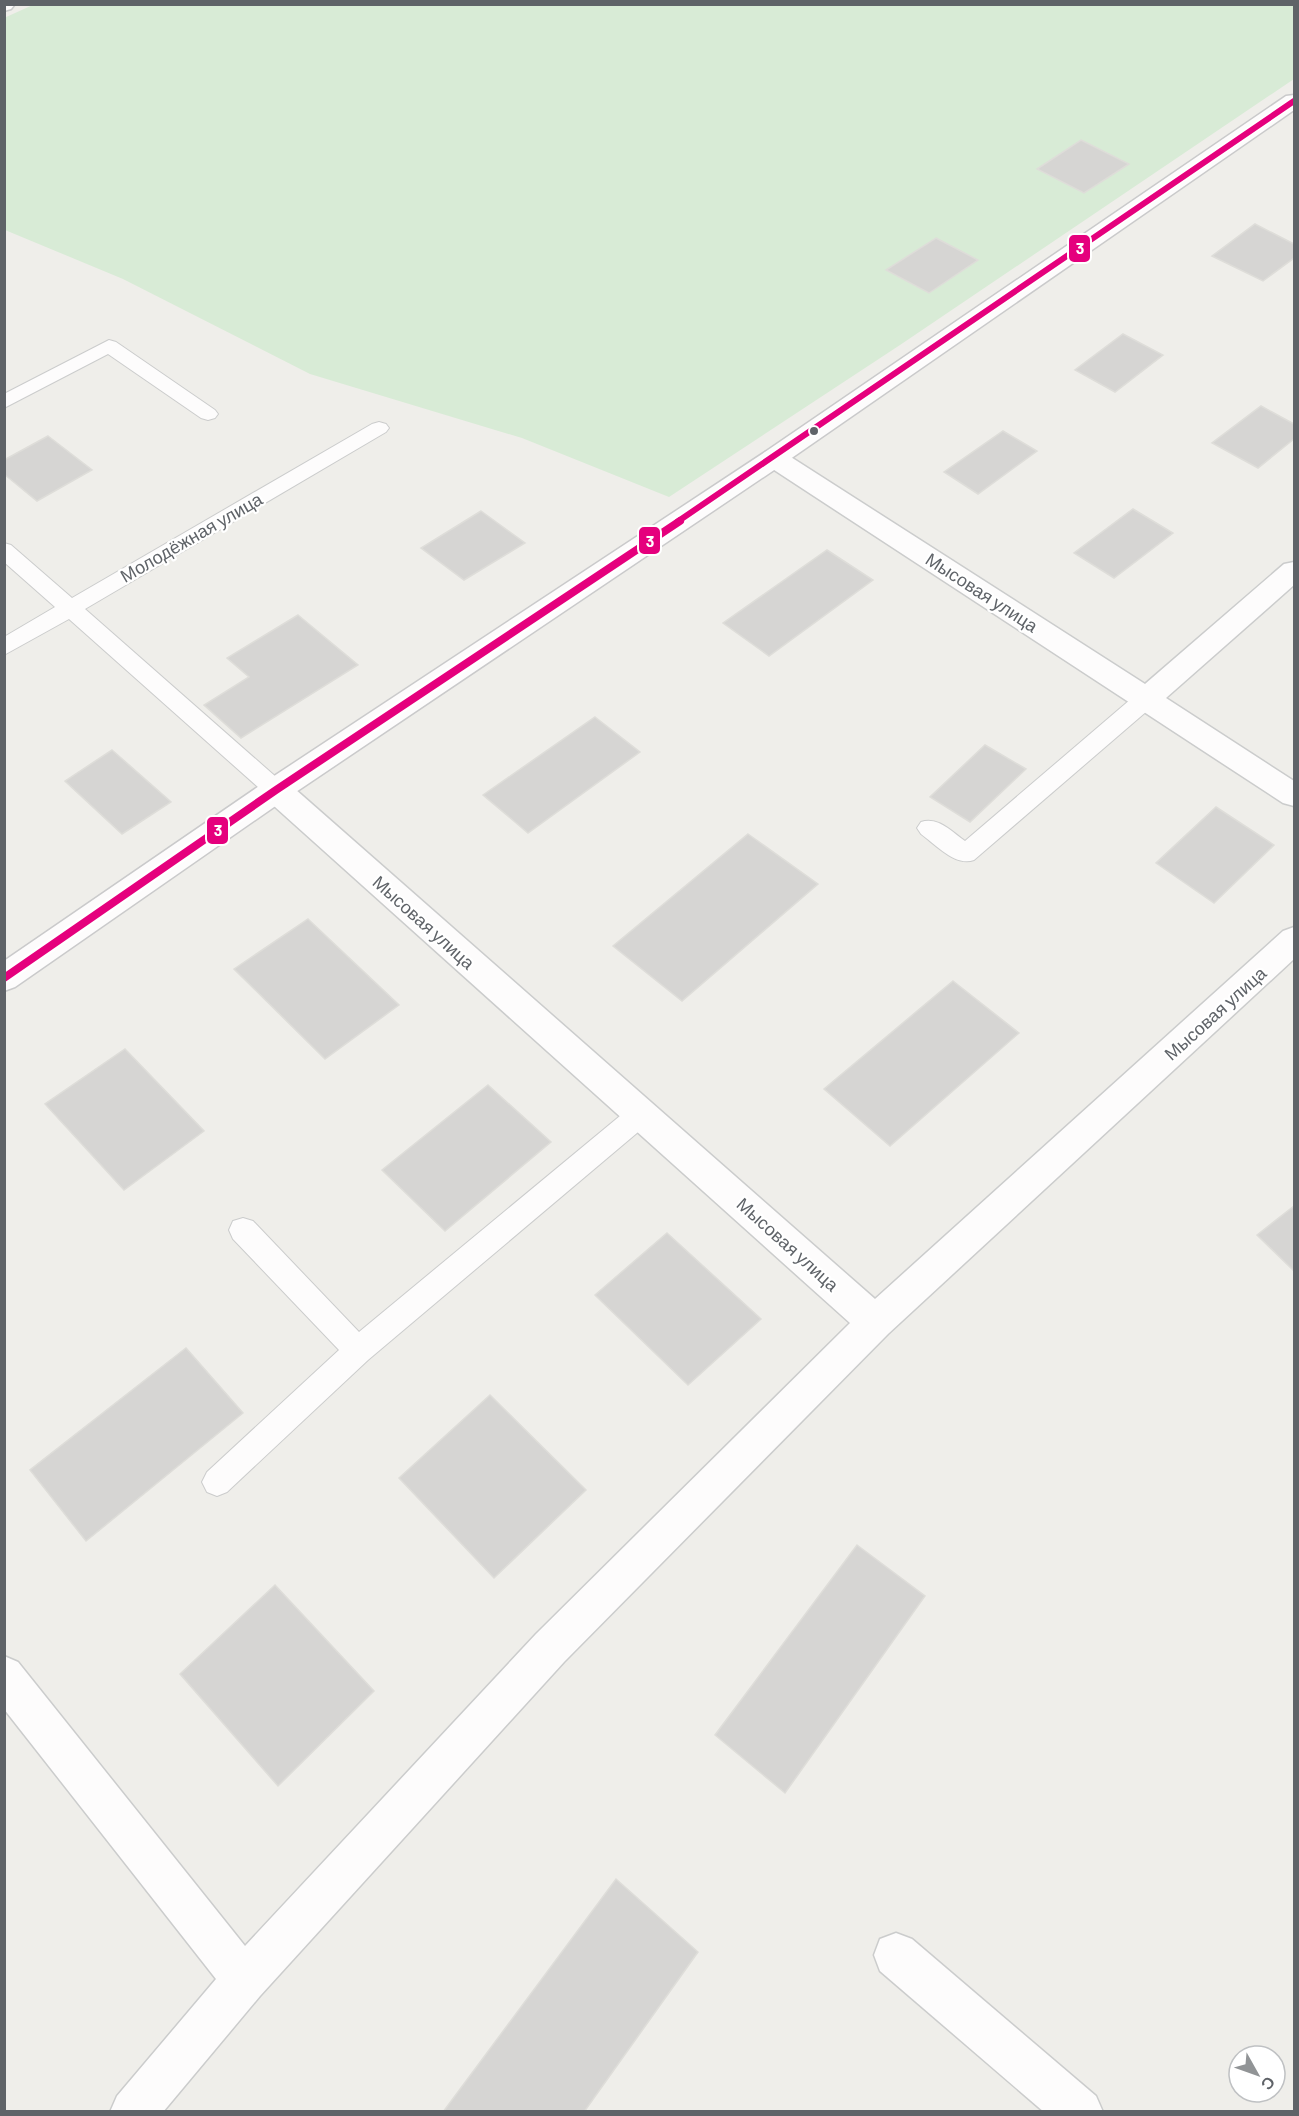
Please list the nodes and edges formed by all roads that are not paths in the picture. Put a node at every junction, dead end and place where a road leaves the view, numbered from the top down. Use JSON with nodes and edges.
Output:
{"nodes":[{"id":1,"x":1294,"y":101,"type":"edge"},
{"id":2,"x":4,"y":402,"type":"edge"},
{"id":3,"x":208,"y":414,"type":"dead end"},
{"id":4,"x":379,"y":428,"type":"dead end"},
{"id":5,"x":774,"y":458,"type":"junction"},
{"id":6,"x":4,"y":550,"type":"edge"},
{"id":7,"x":1294,"y":571,"type":"edge"},
{"id":8,"x":70,"y":608,"type":"junction"},
{"id":9,"x":4,"y":647,"type":"edge"},
{"id":10,"x":1146,"y":699,"type":"junction"},
{"id":11,"x":276,"y":790,"type":"junction"},
{"id":12,"x":1294,"y":795,"type":"edge"},
{"id":13,"x":928,"y":828,"type":"dead end"},
{"id":14,"x":1294,"y":940,"type":"edge"},
{"id":15,"x":4,"y":978,"type":"edge"},
{"id":16,"x":641,"y":1114,"type":"junction"},
{"id":17,"x":243,"y":1230,"type":"dead end"},
{"id":18,"x":875,"y":1322,"type":"junction"},
{"id":19,"x":358,"y":1351,"type":"junction"},
{"id":20,"x":217,"y":1482,"type":"dead end"},
{"id":21,"x":4,"y":1676,"type":"edge"},
{"id":22,"x":896,"y":1954,"type":"dead end"},
{"id":23,"x":244,"y":1980,"type":"junction"},
{"id":24,"x":133,"y":2112,"type":"edge"},
{"id":25,"x":1080,"y":2112,"type":"edge"}],
"edges":[{"from":1,"to":5,"type":"street"},
{"from":2,"to":3,"type":"lane"},
{"from":4,"to":8,"type":"lane","name":"Молодёжная улица"},
{"from":5,"to":10,"type":"street","name":"Мысовая улица"},
{"from":5,"to":11,"type":"street"},
{"from":6,"to":8,"type":"lane"},
{"from":7,"to":10,"type":"street"},
{"from":8,"to":9,"type":"lane","name":"Молодёжная улица"},
{"from":8,"to":11,"type":"lane"},
{"from":10,"to":12,"type":"street","name":"Мысовая улица"},
{"from":10,"to":13,"type":"lane"},
{"from":11,"to":15,"type":"street"},
{"from":11,"to":16,"type":"street","name":"Мысовая улица"},
{"from":14,"to":18,"type":"street","name":"Мысовая улица"},
{"from":16,"to":18,"type":"street","name":"Мысовая улица"},
{"from":16,"to":19,"type":"lane"},
{"from":17,"to":19,"type":"lane"},
{"from":18,"to":23,"type":"street"},
{"from":19,"to":20,"type":"lane"},
{"from":21,"to":23,"type":"street"},
{"from":22,"to":25,"type":"street"},
{"from":23,"to":24,"type":"street"}]}
